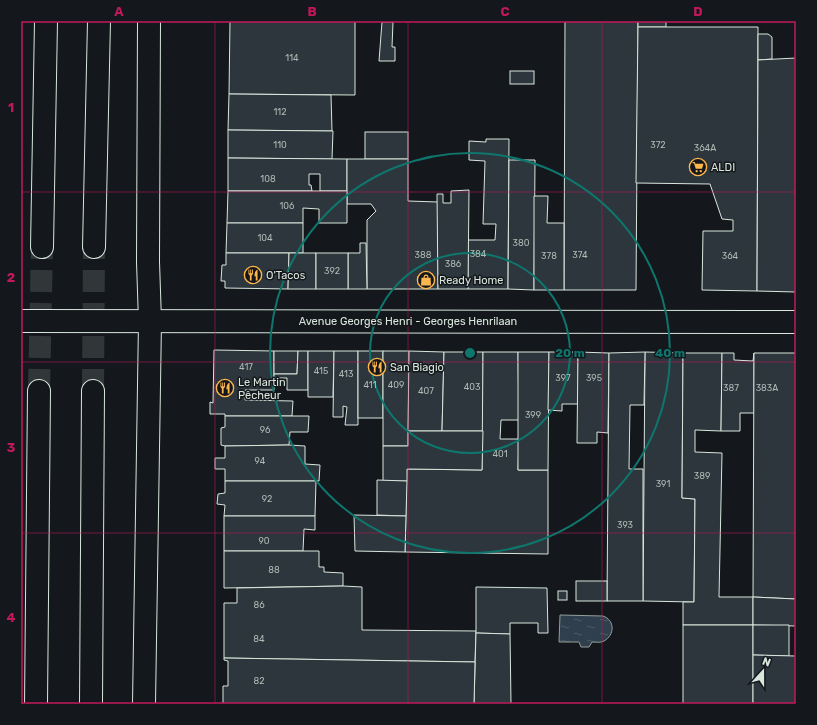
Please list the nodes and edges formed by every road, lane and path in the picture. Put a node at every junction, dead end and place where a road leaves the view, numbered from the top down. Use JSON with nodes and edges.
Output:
{"nodes":[{"id":1,"x":46,"y":21,"type":"edge"},
{"id":2,"x":99,"y":21,"type":"edge"},
{"id":3,"x":149,"y":21,"type":"edge"},
{"id":4,"x":42,"y":247,"type":"tunnel mouth"},
{"id":5,"x":94,"y":247,"type":"tunnel mouth"},
{"id":6,"x":21,"y":321,"type":"edge"},
{"id":7,"x":150,"y":322,"type":"junction"},
{"id":8,"x":796,"y":322,"type":"edge"},
{"id":9,"x":38,"y":391,"type":"tunnel mouth"},
{"id":10,"x":94,"y":391,"type":"tunnel mouth"},
{"id":11,"x":36,"y":704,"type":"edge"},
{"id":12,"x":90,"y":704,"type":"edge"},
{"id":13,"x":144,"y":704,"type":"edge"}],
"edges":[{"from":1,"to":4,"type":"main road"},
{"from":2,"to":5,"type":"main road"},
{"from":3,"to":7,"type":"main road"},
{"from":6,"to":7,"type":"main road","name":"Avenue Georges Henri - Georges Henrilaan"},
{"from":7,"to":8,"type":"main road","name":"Avenue Georges Henri - Georges Henrilaan"},
{"from":7,"to":13,"type":"main road"},
{"from":9,"to":11,"type":"main road"},
{"from":10,"to":12,"type":"main road"}]}
